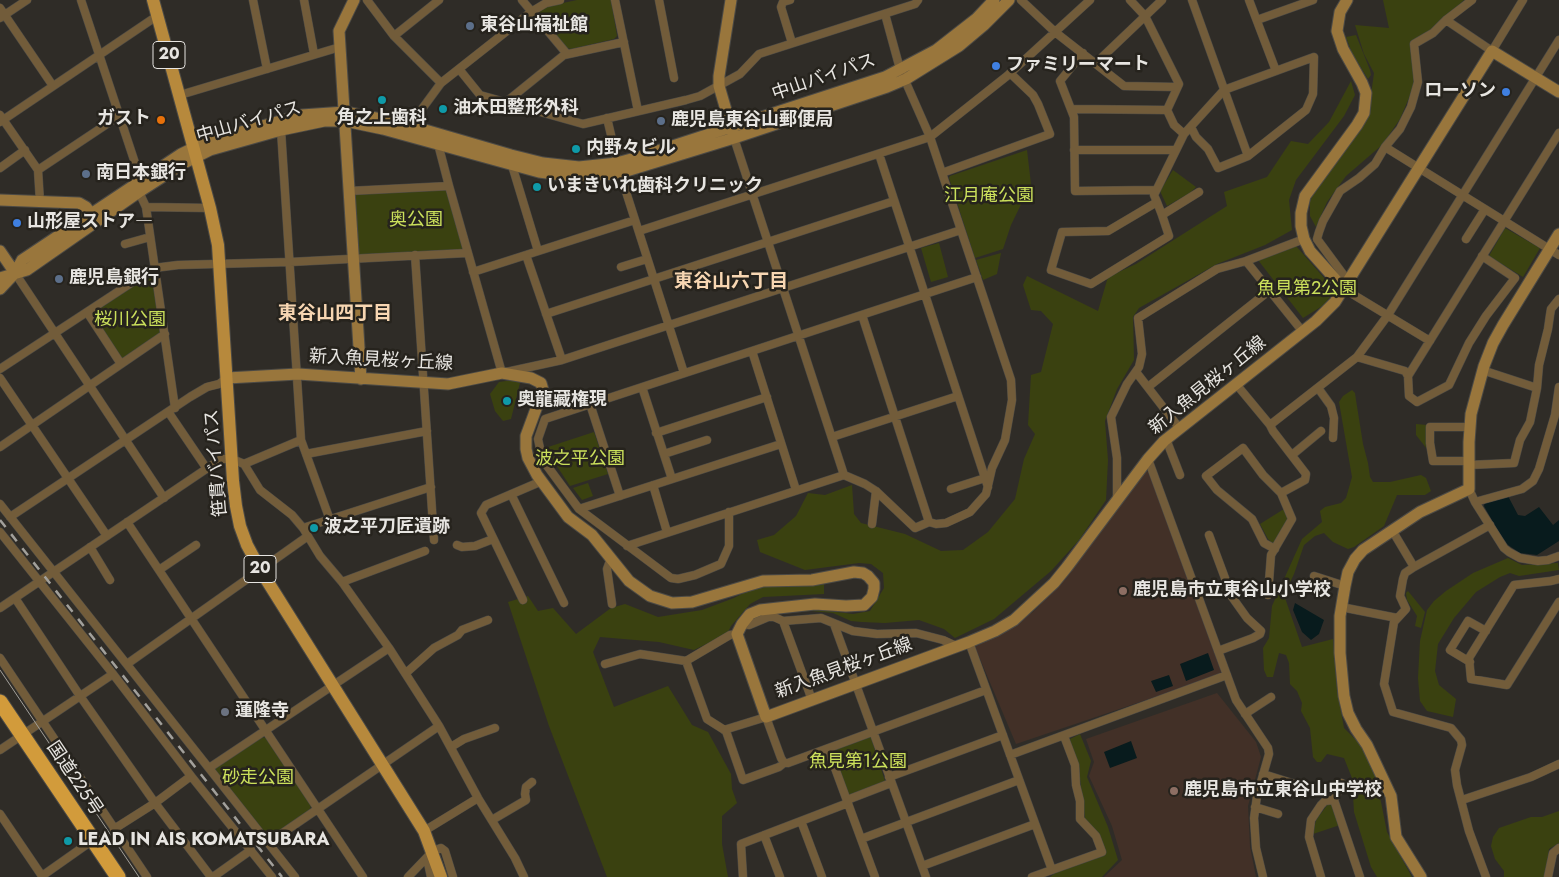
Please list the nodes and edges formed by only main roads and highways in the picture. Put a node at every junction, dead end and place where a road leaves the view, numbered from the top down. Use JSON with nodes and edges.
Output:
{"nodes":[{"id":1,"x":153,"y":0,"type":"edge"},
{"id":2,"x":0,"y":702,"type":"edge"},
{"id":3,"x":118,"y":877,"type":"edge"},
{"id":4,"x":441,"y":877,"type":"edge"}],
"edges":[{"from":1,"to":4,"type":"main road","name":"笹貫バイパス","number":"20"},
{"from":2,"to":3,"type":"highway","name":"国道225号"}]}
